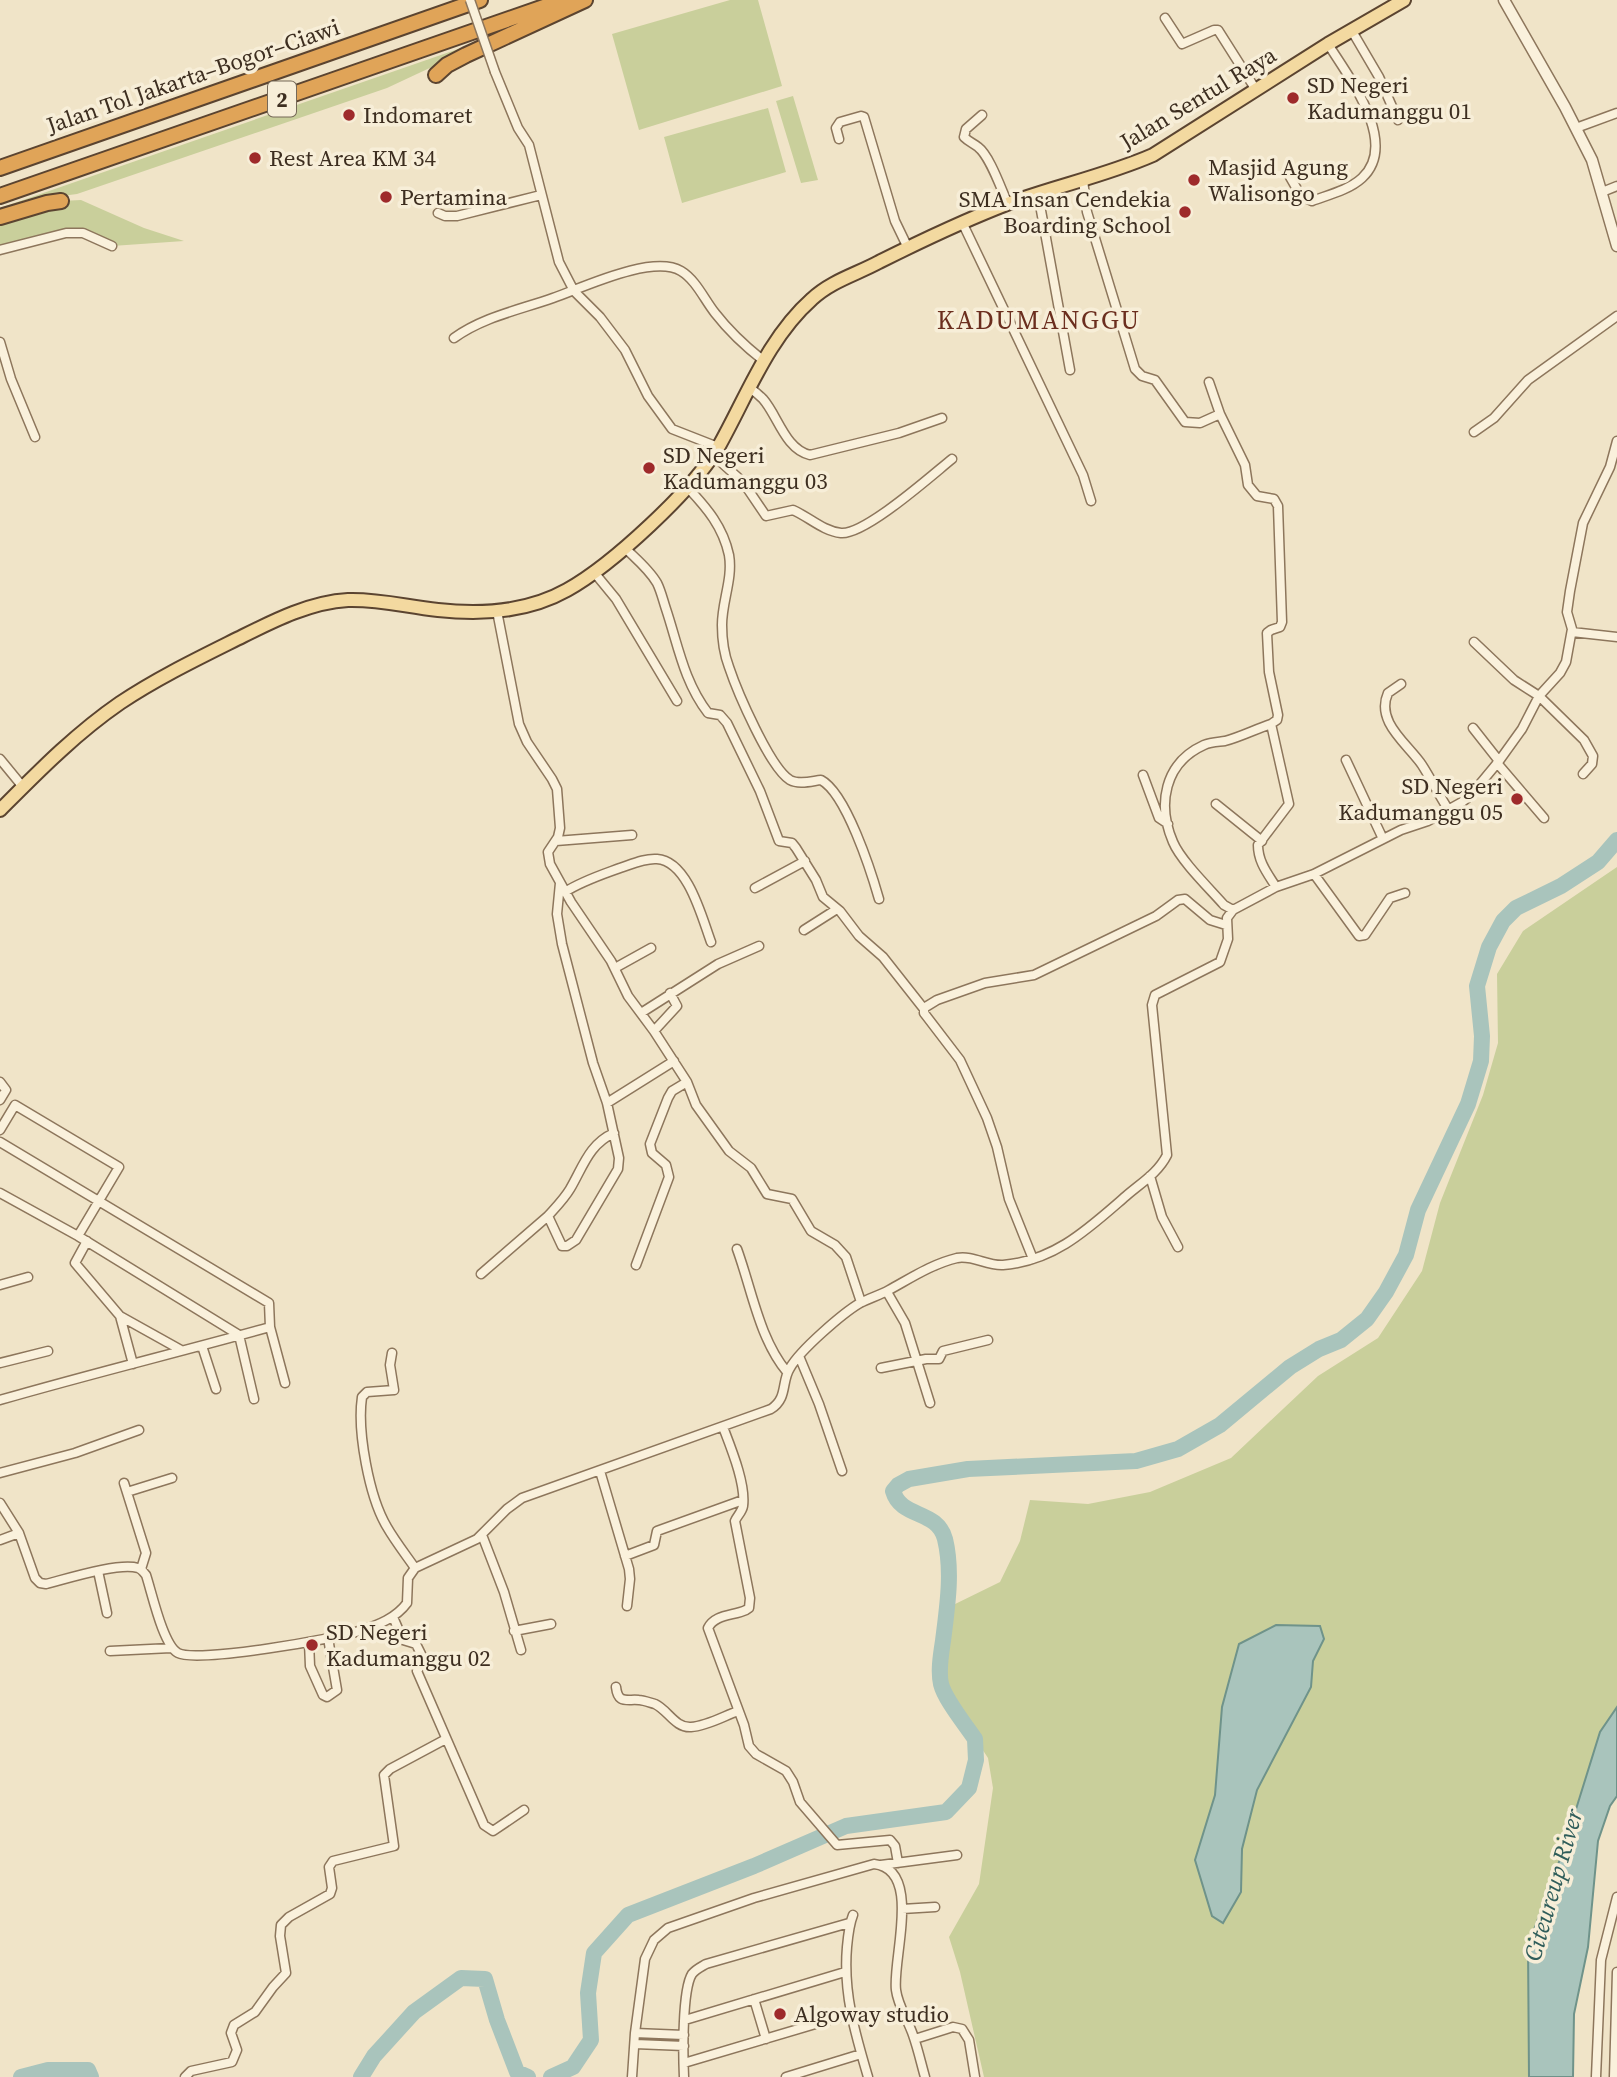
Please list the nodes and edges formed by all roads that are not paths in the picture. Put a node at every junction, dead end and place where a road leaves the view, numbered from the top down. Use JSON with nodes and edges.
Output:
{"nodes":[{"id":1,"x":470,"y":0,"type":"edge"},
{"id":2,"x":480,"y":0,"type":"edge"},
{"id":3,"x":564,"y":0,"type":"edge"},
{"id":4,"x":585,"y":0,"type":"edge"},
{"id":5,"x":1404,"y":0,"type":"edge"},
{"id":6,"x":1504,"y":0,"type":"edge"},
{"id":7,"x":1165,"y":18,"type":"dead end"},
{"id":8,"x":1352,"y":31,"type":"junction"},
{"id":9,"x":1328,"y":44,"type":"junction"},
{"id":10,"x":436,"y":75,"type":"dead end"},
{"id":11,"x":1256,"y":90,"type":"junction"},
{"id":12,"x":1617,"y":113,"type":"edge"},
{"id":13,"x":982,"y":115,"type":"dead end"},
{"id":14,"x":1398,"y":120,"type":"dead end"},
{"id":15,"x":1576,"y":128,"type":"junction"},
{"id":16,"x":839,"y":139,"type":"dead end"},
{"id":17,"x":0,"y":168,"type":"edge"},
{"id":18,"x":1290,"y":177,"type":"dead end"},
{"id":19,"x":1083,"y":180,"type":"junction"},
{"id":20,"x":1617,"y":186,"type":"edge"},
{"id":21,"x":1602,"y":192,"type":"junction"},
{"id":22,"x":1038,"y":194,"type":"junction"},
{"id":23,"x":541,"y":195,"type":"junction"},
{"id":24,"x":0,"y":196,"type":"edge"},
{"id":25,"x":61,"y":201,"type":"dead end"},
{"id":26,"x":1008,"y":204,"type":"junction"},
{"id":27,"x":438,"y":213,"type":"dead end"},
{"id":28,"x":0,"y":217,"type":"edge"},
{"id":29,"x":962,"y":222,"type":"junction"},
{"id":30,"x":112,"y":246,"type":"dead end"},
{"id":31,"x":1617,"y":246,"type":"edge"},
{"id":32,"x":908,"y":248,"type":"junction"},
{"id":33,"x":0,"y":250,"type":"edge"},
{"id":34,"x":574,"y":291,"type":"junction"},
{"id":35,"x":1617,"y":316,"type":"edge"},
{"id":36,"x":454,"y":338,"type":"dead end"},
{"id":37,"x":0,"y":342,"type":"edge"},
{"id":38,"x":764,"y":361,"type":"junction"},
{"id":39,"x":1070,"y":370,"type":"dead end"},
{"id":40,"x":1209,"y":382,"type":"dead end"},
{"id":41,"x":750,"y":388,"type":"junction"},
{"id":42,"x":1220,"y":414,"type":"junction"},
{"id":43,"x":942,"y":418,"type":"dead end"},
{"id":44,"x":1474,"y":432,"type":"dead end"},
{"id":45,"x":35,"y":437,"type":"dead end"},
{"id":46,"x":1617,"y":441,"type":"edge"},
{"id":47,"x":716,"y":451,"type":"junction"},
{"id":48,"x":952,"y":459,"type":"dead end"},
{"id":49,"x":688,"y":488,"type":"junction"},
{"id":50,"x":1091,"y":501,"type":"dead end"},
{"id":51,"x":624,"y":547,"type":"junction"},
{"id":52,"x":593,"y":571,"type":"junction"},
{"id":53,"x":497,"y":611,"type":"junction"},
{"id":54,"x":1572,"y":632,"type":"junction"},
{"id":55,"x":1617,"y":637,"type":"edge"},
{"id":56,"x":1475,"y":642,"type":"dead end"},
{"id":57,"x":1401,"y":684,"type":"dead end"},
{"id":58,"x":1539,"y":696,"type":"junction"},
{"id":59,"x":677,"y":701,"type":"dead end"},
{"id":60,"x":1271,"y":724,"type":"junction"},
{"id":61,"x":1473,"y":728,"type":"dead end"},
{"id":62,"x":0,"y":759,"type":"edge"},
{"id":63,"x":1346,"y":760,"type":"dead end"},
{"id":64,"x":1498,"y":762,"type":"junction"},
{"id":65,"x":1583,"y":774,"type":"dead end"},
{"id":66,"x":1143,"y":775,"type":"dead end"},
{"id":67,"x":23,"y":786,"type":"junction"},
{"id":68,"x":1216,"y":804,"type":"dead end"},
{"id":69,"x":1448,"y":809,"type":"junction"},
{"id":70,"x":0,"y":810,"type":"edge"},
{"id":71,"x":1544,"y":818,"type":"dead end"},
{"id":72,"x":1168,"y":824,"type":"junction"},
{"id":73,"x":632,"y":835,"type":"dead end"},
{"id":74,"x":1383,"y":839,"type":"junction"},
{"id":75,"x":556,"y":841,"type":"junction"},
{"id":76,"x":1262,"y":841,"type":"junction"},
{"id":77,"x":805,"y":862,"type":"junction"},
{"id":78,"x":1314,"y":874,"type":"junction"},
{"id":79,"x":559,"y":883,"type":"junction"},
{"id":80,"x":1276,"y":887,"type":"junction"},
{"id":81,"x":755,"y":888,"type":"dead end"},
{"id":82,"x":565,"y":891,"type":"junction"},
{"id":83,"x":1405,"y":893,"type":"dead end"},
{"id":84,"x":879,"y":899,"type":"dead end"},
{"id":85,"x":837,"y":909,"type":"junction"},
{"id":86,"x":1233,"y":910,"type":"junction"},
{"id":87,"x":1226,"y":925,"type":"junction"},
{"id":88,"x":804,"y":930,"type":"dead end"},
{"id":89,"x":710,"y":942,"type":"dead end"},
{"id":90,"x":759,"y":946,"type":"dead end"},
{"id":91,"x":651,"y":948,"type":"dead end"},
{"id":92,"x":615,"y":968,"type":"junction"},
{"id":93,"x":670,"y":993,"type":"junction"},
{"id":94,"x":923,"y":1009,"type":"junction"},
{"id":95,"x":641,"y":1013,"type":"junction"},
{"id":96,"x":654,"y":1031,"type":"junction"},
{"id":97,"x":674,"y":1061,"type":"junction"},
{"id":98,"x":0,"y":1082,"type":"edge"},
{"id":99,"x":687,"y":1082,"type":"junction"},
{"id":100,"x":0,"y":1100,"type":"edge"},
{"id":101,"x":607,"y":1103,"type":"junction"},
{"id":102,"x":0,"y":1130,"type":"edge"},
{"id":103,"x":614,"y":1133,"type":"junction"},
{"id":104,"x":0,"y":1142,"type":"edge"},
{"id":105,"x":1150,"y":1176,"type":"junction"},
{"id":106,"x":0,"y":1194,"type":"edge"},
{"id":107,"x":99,"y":1201,"type":"junction"},
{"id":108,"x":548,"y":1216,"type":"junction"},
{"id":109,"x":78,"y":1236,"type":"junction"},
{"id":110,"x":87,"y":1241,"type":"junction"},
{"id":111,"x":1178,"y":1247,"type":"dead end"},
{"id":112,"x":737,"y":1249,"type":"dead end"},
{"id":113,"x":1033,"y":1259,"type":"junction"},
{"id":114,"x":636,"y":1265,"type":"dead end"},
{"id":115,"x":481,"y":1274,"type":"dead end"},
{"id":116,"x":28,"y":1277,"type":"dead end"},
{"id":117,"x":0,"y":1285,"type":"edge"},
{"id":118,"x":887,"y":1292,"type":"junction"},
{"id":119,"x":862,"y":1302,"type":"junction"},
{"id":120,"x":120,"y":1316,"type":"junction"},
{"id":121,"x":270,"y":1327,"type":"junction"},
{"id":122,"x":239,"y":1335,"type":"junction"},
{"id":123,"x":988,"y":1340,"type":"dead end"},
{"id":124,"x":202,"y":1346,"type":"junction"},
{"id":125,"x":181,"y":1350,"type":"junction"},
{"id":126,"x":48,"y":1351,"type":"dead end"},
{"id":127,"x":392,"y":1353,"type":"dead end"},
{"id":128,"x":799,"y":1356,"type":"junction"},
{"id":129,"x":916,"y":1361,"type":"junction"},
{"id":130,"x":0,"y":1363,"type":"edge"},
{"id":131,"x":133,"y":1364,"type":"junction"},
{"id":132,"x":881,"y":1368,"type":"dead end"},
{"id":133,"x":788,"y":1372,"type":"junction"},
{"id":134,"x":285,"y":1383,"type":"dead end"},
{"id":135,"x":216,"y":1390,"type":"dead end"},
{"id":136,"x":254,"y":1399,"type":"dead end"},
{"id":137,"x":0,"y":1400,"type":"edge"},
{"id":138,"x":930,"y":1403,"type":"dead end"},
{"id":139,"x":723,"y":1427,"type":"junction"},
{"id":140,"x":139,"y":1430,"type":"dead end"},
{"id":141,"x":600,"y":1471,"type":"junction"},
{"id":142,"x":842,"y":1471,"type":"dead end"},
{"id":143,"x":0,"y":1473,"type":"edge"},
{"id":144,"x":172,"y":1478,"type":"dead end"},
{"id":145,"x":743,"y":1500,"type":"junction"},
{"id":146,"x":0,"y":1503,"type":"edge"},
{"id":147,"x":19,"y":1533,"type":"junction"},
{"id":148,"x":482,"y":1535,"type":"junction"},
{"id":149,"x":0,"y":1540,"type":"edge"},
{"id":150,"x":625,"y":1556,"type":"junction"},
{"id":151,"x":415,"y":1568,"type":"junction"},
{"id":152,"x":141,"y":1569,"type":"junction"},
{"id":153,"x":98,"y":1572,"type":"junction"},
{"id":154,"x":627,"y":1606,"type":"dead end"},
{"id":155,"x":107,"y":1613,"type":"dead end"},
{"id":156,"x":393,"y":1617,"type":"junction"},
{"id":157,"x":551,"y":1624,"type":"dead end"},
{"id":158,"x":514,"y":1632,"type":"junction"},
{"id":159,"x":328,"y":1639,"type":"junction"},
{"id":160,"x":309,"y":1642,"type":"junction"},
{"id":161,"x":171,"y":1648,"type":"junction"},
{"id":162,"x":521,"y":1650,"type":"dead end"},
{"id":163,"x":110,"y":1651,"type":"dead end"},
{"id":164,"x":616,"y":1687,"type":"dead end"},
{"id":165,"x":738,"y":1711,"type":"junction"},
{"id":166,"x":446,"y":1739,"type":"junction"},
{"id":167,"x":524,"y":1810,"type":"dead end"},
{"id":168,"x":957,"y":1856,"type":"dead end"},
{"id":169,"x":898,"y":1863,"type":"junction"},
{"id":170,"x":881,"y":1865,"type":"junction"},
{"id":171,"x":1617,"y":1897,"type":"edge"},
{"id":172,"x":935,"y":1906,"type":"dead end"},
{"id":173,"x":902,"y":1909,"type":"junction"},
{"id":174,"x":845,"y":1972,"type":"junction"},
{"id":175,"x":1617,"y":1972,"type":"edge"},
{"id":176,"x":754,"y":1999,"type":"junction"},
{"id":177,"x":849,"y":2014,"type":"junction"},
{"id":178,"x":685,"y":2020,"type":"junction"},
{"id":179,"x":635,"y":2033,"type":"junction"},
{"id":180,"x":684,"y":2035,"type":"junction"},
{"id":181,"x":766,"y":2039,"type":"junction"},
{"id":182,"x":915,"y":2039,"type":"junction"},
{"id":183,"x":635,"y":2043,"type":"junction"},
{"id":184,"x":684,"y":2046,"type":"junction"},
{"id":185,"x":861,"y":2054,"type":"junction"},
{"id":186,"x":684,"y":2063,"type":"junction"},
{"id":187,"x":185,"y":2077,"type":"edge"},
{"id":188,"x":632,"y":2077,"type":"edge"},
{"id":189,"x":684,"y":2077,"type":"edge"},
{"id":190,"x":786,"y":2077,"type":"edge"},
{"id":191,"x":868,"y":2077,"type":"edge"},
{"id":192,"x":925,"y":2077,"type":"edge"},
{"id":193,"x":975,"y":2077,"type":"edge"},
{"id":194,"x":1596,"y":2077,"type":"edge"},
{"id":195,"x":1614,"y":2077,"type":"edge"}],
"edges":[{"from":1,"to":23,"type":"street","bridge":true},
{"from":2,"to":17,"type":"highway","name":"Jalan Tol Jakarta–Bogor–Ciawi","number":"2"},
{"from":3,"to":24,"type":"highway","number":"2"},
{"from":4,"to":10,"type":"highway"},
{"from":5,"to":8,"type":"main road","name":"Jalan Sentul Raya"},
{"from":6,"to":15,"type":"street"},
{"from":7,"to":11,"type":"street"},
{"from":8,"to":9,"type":"main road","name":"Jalan Sentul Raya"},
{"from":8,"to":14,"type":"street"},
{"from":9,"to":11,"type":"main road","name":"Jalan Sentul Raya"},
{"from":9,"to":18,"type":"street"},
{"from":11,"to":19,"type":"main road","name":"Jalan Sentul Raya"},
{"from":12,"to":15,"type":"street"},
{"from":13,"to":26,"type":"street"},
{"from":15,"to":21,"type":"street"},
{"from":16,"to":32,"type":"street"},
{"from":19,"to":22,"type":"main road","name":"Jalan Sentul Raya"},
{"from":19,"to":42,"type":"street"},
{"from":20,"to":21,"type":"street"},
{"from":21,"to":31,"type":"street"},
{"from":22,"to":26,"type":"main road","name":"Jalan Sentul Raya"},
{"from":22,"to":39,"type":"street"},
{"from":23,"to":27,"type":"street"},
{"from":23,"to":34,"type":"street"},
{"from":25,"to":28,"type":"highway"},
{"from":26,"to":29,"type":"main road","name":"Jalan Sentul Raya"},
{"from":29,"to":32,"type":"main road","name":"Jalan Sentul Raya"},
{"from":29,"to":50,"type":"street"},
{"from":30,"to":33,"type":"street"},
{"from":32,"to":38,"type":"main road","name":"Jalan Sentul Raya"},
{"from":34,"to":36,"type":"street"},
{"from":34,"to":38,"type":"street"},
{"from":34,"to":47,"type":"street"},
{"from":35,"to":44,"type":"street"},
{"from":37,"to":45,"type":"street"},
{"from":38,"to":41,"type":"main road","name":"Jalan Sentul Raya"},
{"from":40,"to":42,"type":"street"},
{"from":41,"to":43,"type":"street"},
{"from":41,"to":47,"type":"main road","name":"Jalan Sentul Raya"},
{"from":42,"to":60,"type":"street"},
{"from":46,"to":54,"type":"street"},
{"from":47,"to":48,"type":"street"},
{"from":47,"to":49,"type":"main road","name":"Jalan Sentul Raya"},
{"from":49,"to":51,"type":"main road","name":"Jalan Sentul Raya"},
{"from":49,"to":84,"type":"street"},
{"from":51,"to":52,"type":"main road","name":"Jalan Sentul Raya"},
{"from":51,"to":77,"type":"street"},
{"from":52,"to":53,"type":"main road","name":"Jalan Sentul Raya"},
{"from":52,"to":59,"type":"street"},
{"from":53,"to":67,"type":"main road","name":"Jalan Sentul Raya"},
{"from":53,"to":75,"type":"street"},
{"from":54,"to":55,"type":"street"},
{"from":54,"to":58,"type":"street"},
{"from":56,"to":58,"type":"street"},
{"from":57,"to":69,"type":"street"},
{"from":58,"to":64,"type":"street"},
{"from":58,"to":65,"type":"street"},
{"from":60,"to":72,"type":"street"},
{"from":60,"to":76,"type":"street"},
{"from":61,"to":64,"type":"street"},
{"from":62,"to":67,"type":"street"},
{"from":63,"to":74,"type":"street"},
{"from":64,"to":69,"type":"street"},
{"from":64,"to":71,"type":"street"},
{"from":66,"to":72,"type":"street"},
{"from":67,"to":70,"type":"main road","name":"Jalan Sentul Raya"},
{"from":68,"to":76,"type":"street"},
{"from":69,"to":74,"type":"street"},
{"from":72,"to":86,"type":"street"},
{"from":73,"to":75,"type":"street"},
{"from":74,"to":78,"type":"street"},
{"from":75,"to":79,"type":"street"},
{"from":76,"to":80,"type":"street"},
{"from":77,"to":81,"type":"street"},
{"from":77,"to":85,"type":"street"},
{"from":78,"to":80,"type":"street"},
{"from":78,"to":83,"type":"street"},
{"from":79,"to":82,"type":"street"},
{"from":79,"to":101,"type":"street"},
{"from":80,"to":86,"type":"street"},
{"from":82,"to":89,"type":"street"},
{"from":82,"to":92,"type":"street"},
{"from":85,"to":88,"type":"street"},
{"from":85,"to":94,"type":"street"},
{"from":86,"to":87,"type":"street"},
{"from":87,"to":94,"type":"street"},
{"from":87,"to":105,"type":"street"},
{"from":90,"to":93,"type":"street"},
{"from":91,"to":92,"type":"street"},
{"from":92,"to":95,"type":"street"},
{"from":93,"to":95,"type":"street"},
{"from":93,"to":96,"type":"street"},
{"from":94,"to":113,"type":"street"},
{"from":95,"to":96,"type":"street"},
{"from":96,"to":97,"type":"street"},
{"from":97,"to":99,"type":"street"},
{"from":97,"to":101,"type":"street"},
{"from":98,"to":100,"type":"street"},
{"from":99,"to":114,"type":"street"},
{"from":99,"to":119,"type":"street"},
{"from":101,"to":103,"type":"street"},
{"from":102,"to":107,"type":"street"},
{"from":103,"to":108,"type":"street"},
{"from":103,"to":108,"type":"street"},
{"from":104,"to":107,"type":"street"},
{"from":105,"to":111,"type":"street"},
{"from":105,"to":113,"type":"street"},
{"from":106,"to":109,"type":"street"},
{"from":107,"to":109,"type":"street"},
{"from":107,"to":121,"type":"street"},
{"from":108,"to":115,"type":"street"},
{"from":109,"to":110,"type":"street"},
{"from":110,"to":120,"type":"street"},
{"from":110,"to":122,"type":"street"},
{"from":112,"to":133,"type":"street"},
{"from":113,"to":118,"type":"street"},
{"from":116,"to":117,"type":"street"},
{"from":118,"to":119,"type":"street"},
{"from":118,"to":129,"type":"street"},
{"from":119,"to":128,"type":"street"},
{"from":120,"to":125,"type":"street"},
{"from":120,"to":131,"type":"street"},
{"from":121,"to":122,"type":"street"},
{"from":121,"to":134,"type":"street"},
{"from":122,"to":124,"type":"street"},
{"from":122,"to":136,"type":"street"},
{"from":123,"to":129,"type":"street"},
{"from":124,"to":125,"type":"street"},
{"from":124,"to":135,"type":"street"},
{"from":125,"to":131,"type":"street"},
{"from":126,"to":130,"type":"street"},
{"from":127,"to":151,"type":"street"},
{"from":128,"to":133,"type":"street"},
{"from":128,"to":142,"type":"street"},
{"from":129,"to":132,"type":"street"},
{"from":129,"to":138,"type":"street"},
{"from":131,"to":137,"type":"street"},
{"from":133,"to":139,"type":"street"},
{"from":139,"to":141,"type":"street"},
{"from":139,"to":145,"type":"street"},
{"from":140,"to":143,"type":"street"},
{"from":141,"to":148,"type":"street"},
{"from":141,"to":150,"type":"street"},
{"from":144,"to":152,"type":"street"},
{"from":145,"to":150,"type":"street"},
{"from":145,"to":165,"type":"street"},
{"from":146,"to":147,"type":"street"},
{"from":147,"to":149,"type":"street"},
{"from":147,"to":153,"type":"street"},
{"from":148,"to":151,"type":"street"},
{"from":148,"to":158,"type":"street"},
{"from":150,"to":154,"type":"street"},
{"from":151,"to":156,"type":"street"},
{"from":152,"to":153,"type":"street"},
{"from":152,"to":161,"type":"street"},
{"from":153,"to":155,"type":"street"},
{"from":156,"to":159,"type":"street"},
{"from":156,"to":166,"type":"street"},
{"from":157,"to":158,"type":"street"},
{"from":158,"to":162,"type":"street"},
{"from":159,"to":160,"type":"street"},
{"from":159,"to":160,"type":"street"},
{"from":160,"to":161,"type":"street"},
{"from":161,"to":163,"type":"street"},
{"from":164,"to":165,"type":"street"},
{"from":165,"to":169,"type":"street"},
{"from":166,"to":167,"type":"street"},
{"from":166,"to":187,"type":"street"},
{"from":168,"to":169,"type":"street"},
{"from":169,"to":170,"type":"street"},
{"from":170,"to":173,"type":"street"},
{"from":170,"to":179,"type":"street"},
{"from":171,"to":194,"type":"street"},
{"from":172,"to":173,"type":"street"},
{"from":173,"to":182,"type":"street"},
{"from":174,"to":176,"type":"street"},
{"from":174,"to":177,"type":"street"},
{"from":174,"to":178,"type":"street"},
{"from":175,"to":195,"type":"street"},
{"from":176,"to":178,"type":"street"},
{"from":176,"to":181,"type":"street"},
{"from":177,"to":181,"type":"street"},
{"from":177,"to":185,"type":"street"},
{"from":178,"to":180,"type":"street"},
{"from":179,"to":180,"type":"street"},
{"from":179,"to":183,"type":"street"},
{"from":180,"to":184,"type":"street"},
{"from":181,"to":186,"type":"street"},
{"from":182,"to":192,"type":"street"},
{"from":182,"to":193,"type":"street"},
{"from":183,"to":184,"type":"street"},
{"from":183,"to":188,"type":"street"},
{"from":184,"to":186,"type":"street"},
{"from":185,"to":190,"type":"street"},
{"from":185,"to":191,"type":"street"},
{"from":186,"to":189,"type":"street"}]}
